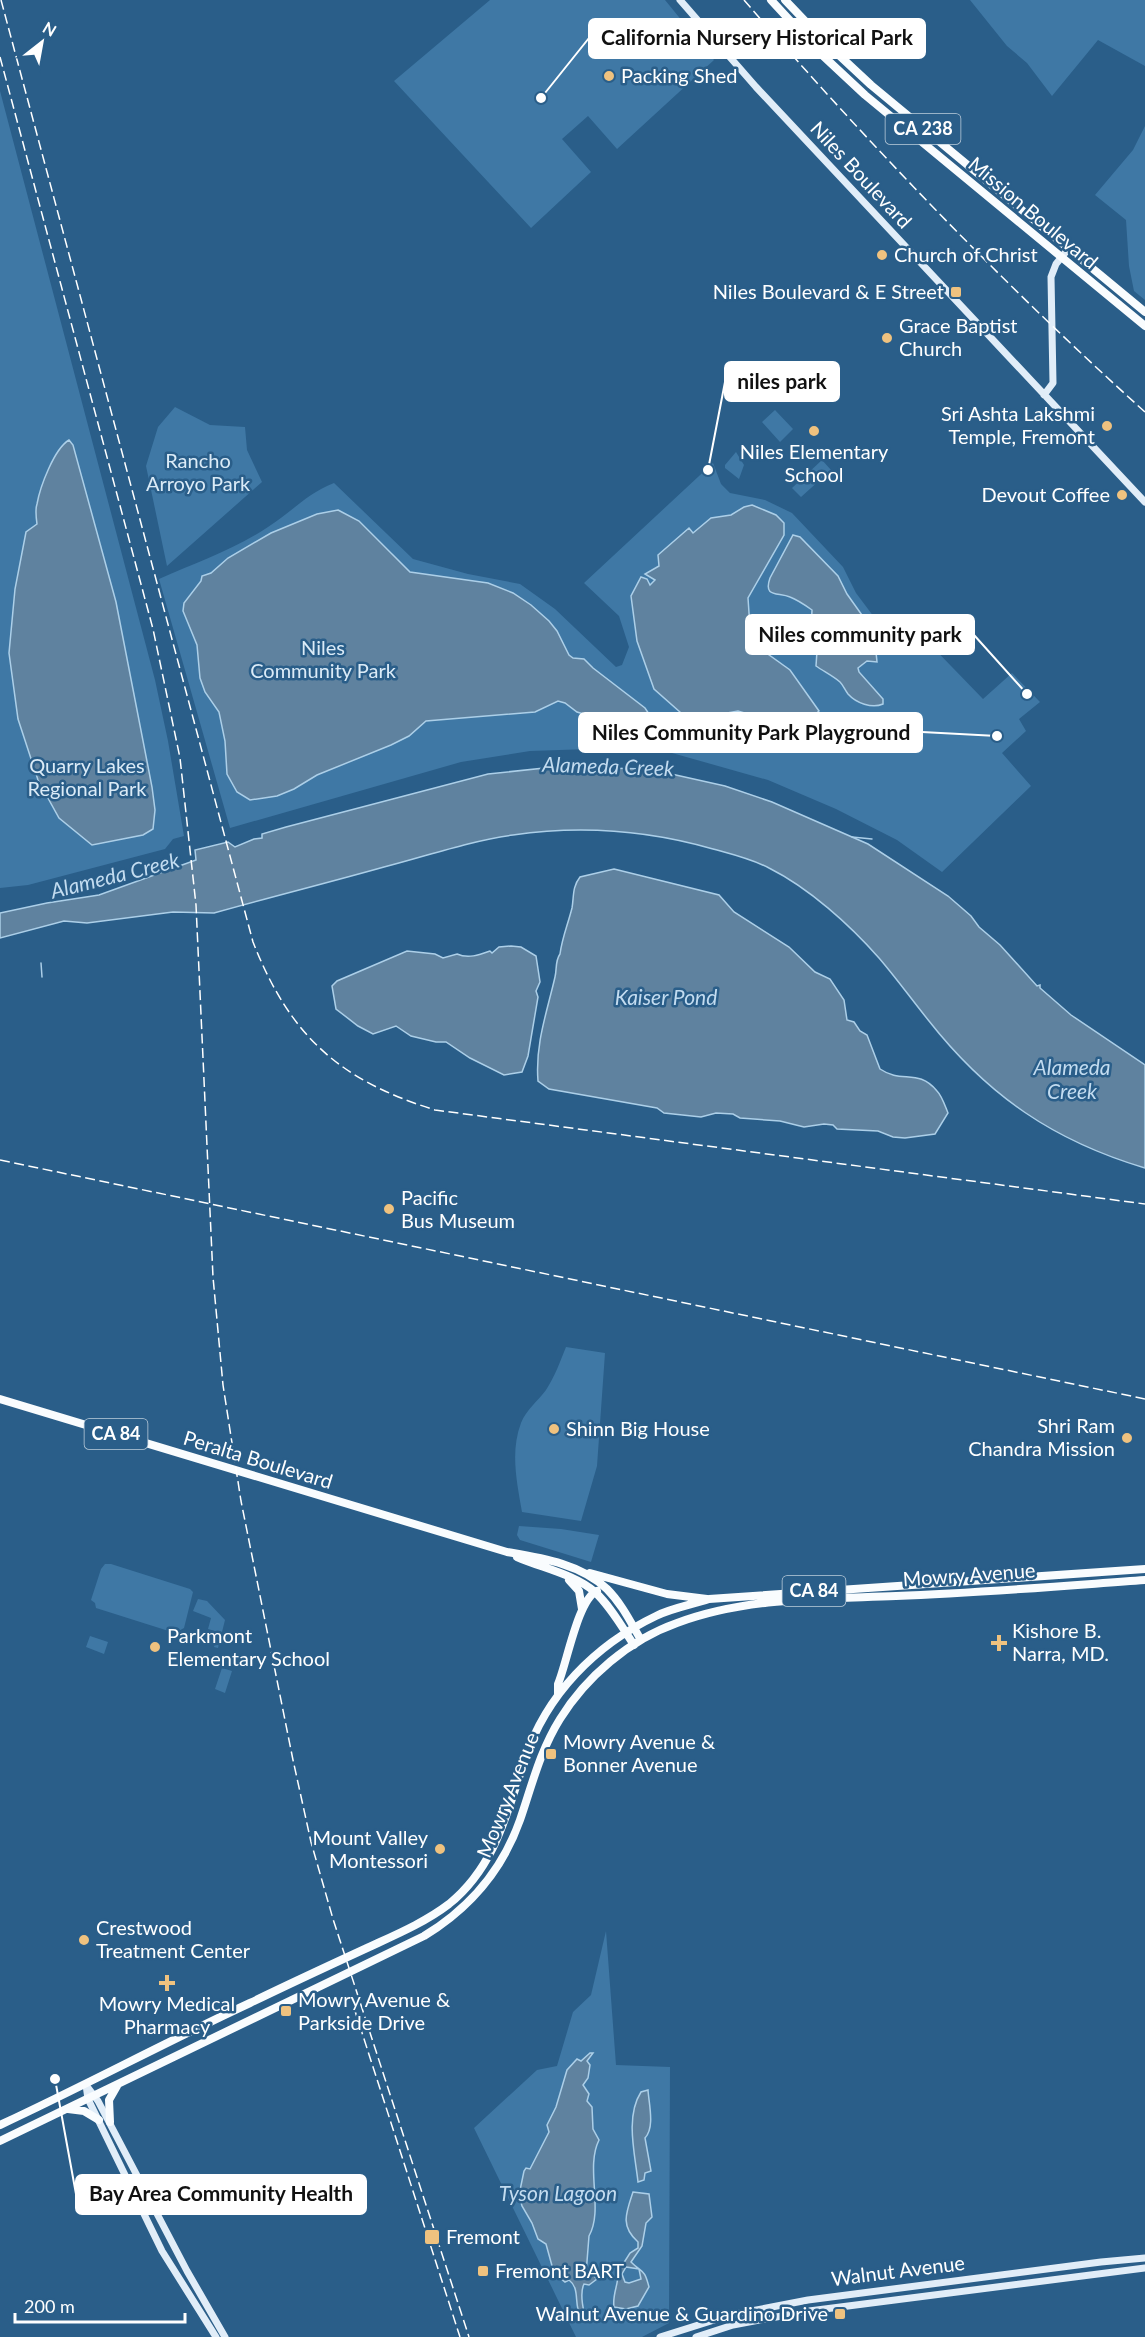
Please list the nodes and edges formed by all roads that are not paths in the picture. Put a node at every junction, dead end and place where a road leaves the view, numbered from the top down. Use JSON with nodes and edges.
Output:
{"nodes":[{"id":1,"x":680,"y":0,"type":"edge"},
{"id":2,"x":771,"y":0,"type":"edge"},
{"id":3,"x":785,"y":0,"type":"edge"},
{"id":4,"x":1069,"y":248,"type":"junction"},
{"id":5,"x":1061,"y":258,"type":"junction"},
{"id":6,"x":1145,"y":312,"type":"edge"},
{"id":7,"x":1145,"y":326,"type":"edge"},
{"id":8,"x":1044,"y":395,"type":"junction"},
{"id":9,"x":1145,"y":502,"type":"edge"},
{"id":10,"x":0,"y":1398,"type":"edge"},
{"id":11,"x":507,"y":1552,"type":"junction"},
{"id":12,"x":1145,"y":1569,"type":"edge"},
{"id":13,"x":581,"y":1570,"type":"junction"},
{"id":14,"x":564,"y":1575,"type":"junction"},
{"id":15,"x":1145,"y":1580,"type":"edge"},
{"id":16,"x":608,"y":1590,"type":"junction"},
{"id":17,"x":594,"y":1591,"type":"junction"},
{"id":18,"x":709,"y":1599,"type":"junction"},
{"id":19,"x":582,"y":1609,"type":"junction"},
{"id":20,"x":634,"y":1628,"type":"junction"},
{"id":21,"x":626,"y":1632,"type":"junction"},
{"id":22,"x":638,"y":1642,"type":"junction"},
{"id":23,"x":558,"y":1695,"type":"junction"},
{"id":24,"x":121,"y":2083,"type":"junction"},
{"id":25,"x":86,"y":2085,"type":"junction"},
{"id":26,"x":92,"y":2098,"type":"junction"},
{"id":27,"x":67,"y":2109,"type":"junction"},
{"id":28,"x":99,"y":2120,"type":"junction"},
{"id":29,"x":110,"y":2122,"type":"junction"},
{"id":30,"x":0,"y":2125,"type":"edge"},
{"id":31,"x":0,"y":2141,"type":"edge"},
{"id":32,"x":1145,"y":2258,"type":"edge"},
{"id":33,"x":1145,"y":2268,"type":"edge"},
{"id":34,"x":216,"y":2337,"type":"edge"},
{"id":35,"x":225,"y":2337,"type":"edge"},
{"id":36,"x":660,"y":2337,"type":"edge"},
{"id":37,"x":696,"y":2337,"type":"edge"}],
"edges":[{"from":1,"to":8,"type":"main road","name":"Niles Boulevard"},
{"from":2,"to":5,"type":"main road","name":"Mission Boulevard","number":"CA 238"},
{"from":3,"to":4,"type":"main road","name":"Mission Boulevard","number":"CA 238"},
{"from":4,"to":5,"type":"main road"},
{"from":4,"to":6,"type":"main road","name":"Mission Boulevard","number":"CA 238"},
{"from":5,"to":7,"type":"main road","name":"Mission Boulevard","number":"CA 238"},
{"from":5,"to":8,"type":"main road"},
{"from":8,"to":9,"type":"main road","name":"Niles Boulevard"},
{"from":10,"to":11,"type":"main road","name":"Peralta Boulevard","number":"CA 84"},
{"from":11,"to":13,"type":"main road","name":"Peralta Boulevard","number":"CA 84"},
{"from":11,"to":14,"type":"main road","name":"Peralta Boulevard","number":"CA 84"},
{"from":12,"to":18,"type":"main road","name":"Mowry Avenue","number":"CA 84"},
{"from":13,"to":16,"type":"main road","name":"Peralta Boulevard"},
{"from":13,"to":18,"type":"main road"},
{"from":14,"to":17,"type":"main road","name":"Peralta Boulevard","number":"CA 84"},
{"from":14,"to":19,"type":"main road"},
{"from":15,"to":22,"type":"main road","name":"Mowry Avenue","number":"CA 84"},
{"from":16,"to":17,"type":"main road"},
{"from":16,"to":20,"type":"main road","name":"Peralta Boulevard"},
{"from":17,"to":19,"type":"main road","name":"Mowry Avenue"},
{"from":17,"to":21,"type":"main road","name":"Peralta Boulevard","number":"CA 84"},
{"from":18,"to":20,"type":"main road","name":"Mowry Avenue"},
{"from":19,"to":23,"type":"main road","name":"Mowry Avenue"},
{"from":20,"to":21,"type":"main road","name":"Mowry Avenue"},
{"from":20,"to":22,"type":"main road","name":"Peralta Boulevard"},
{"from":21,"to":22,"type":"main road","name":"Peralta Boulevard","number":"CA 84"},
{"from":21,"to":23,"type":"main road","name":"Mowry Avenue"},
{"from":22,"to":24,"type":"main road","name":"Mowry Avenue"},
{"from":23,"to":25,"type":"main road","name":"Mowry Avenue"},
{"from":24,"to":26,"type":"main road","name":"Mowry Avenue"},
{"from":24,"to":29,"type":"main road"},
{"from":25,"to":26,"type":"main road"},
{"from":25,"to":30,"type":"main road","name":"Mowry Avenue"},
{"from":26,"to":27,"type":"main road","name":"Mowry Avenue"},
{"from":26,"to":28,"type":"main road"},
{"from":26,"to":29,"type":"main road"},
{"from":27,"to":28,"type":"main road"},
{"from":27,"to":31,"type":"main road","name":"Mowry Avenue"},
{"from":28,"to":34,"type":"main road"},
{"from":29,"to":35,"type":"main road"},
{"from":32,"to":36,"type":"main road","name":"Walnut Avenue"},
{"from":33,"to":37,"type":"main road","name":"Walnut Avenue"}]}
